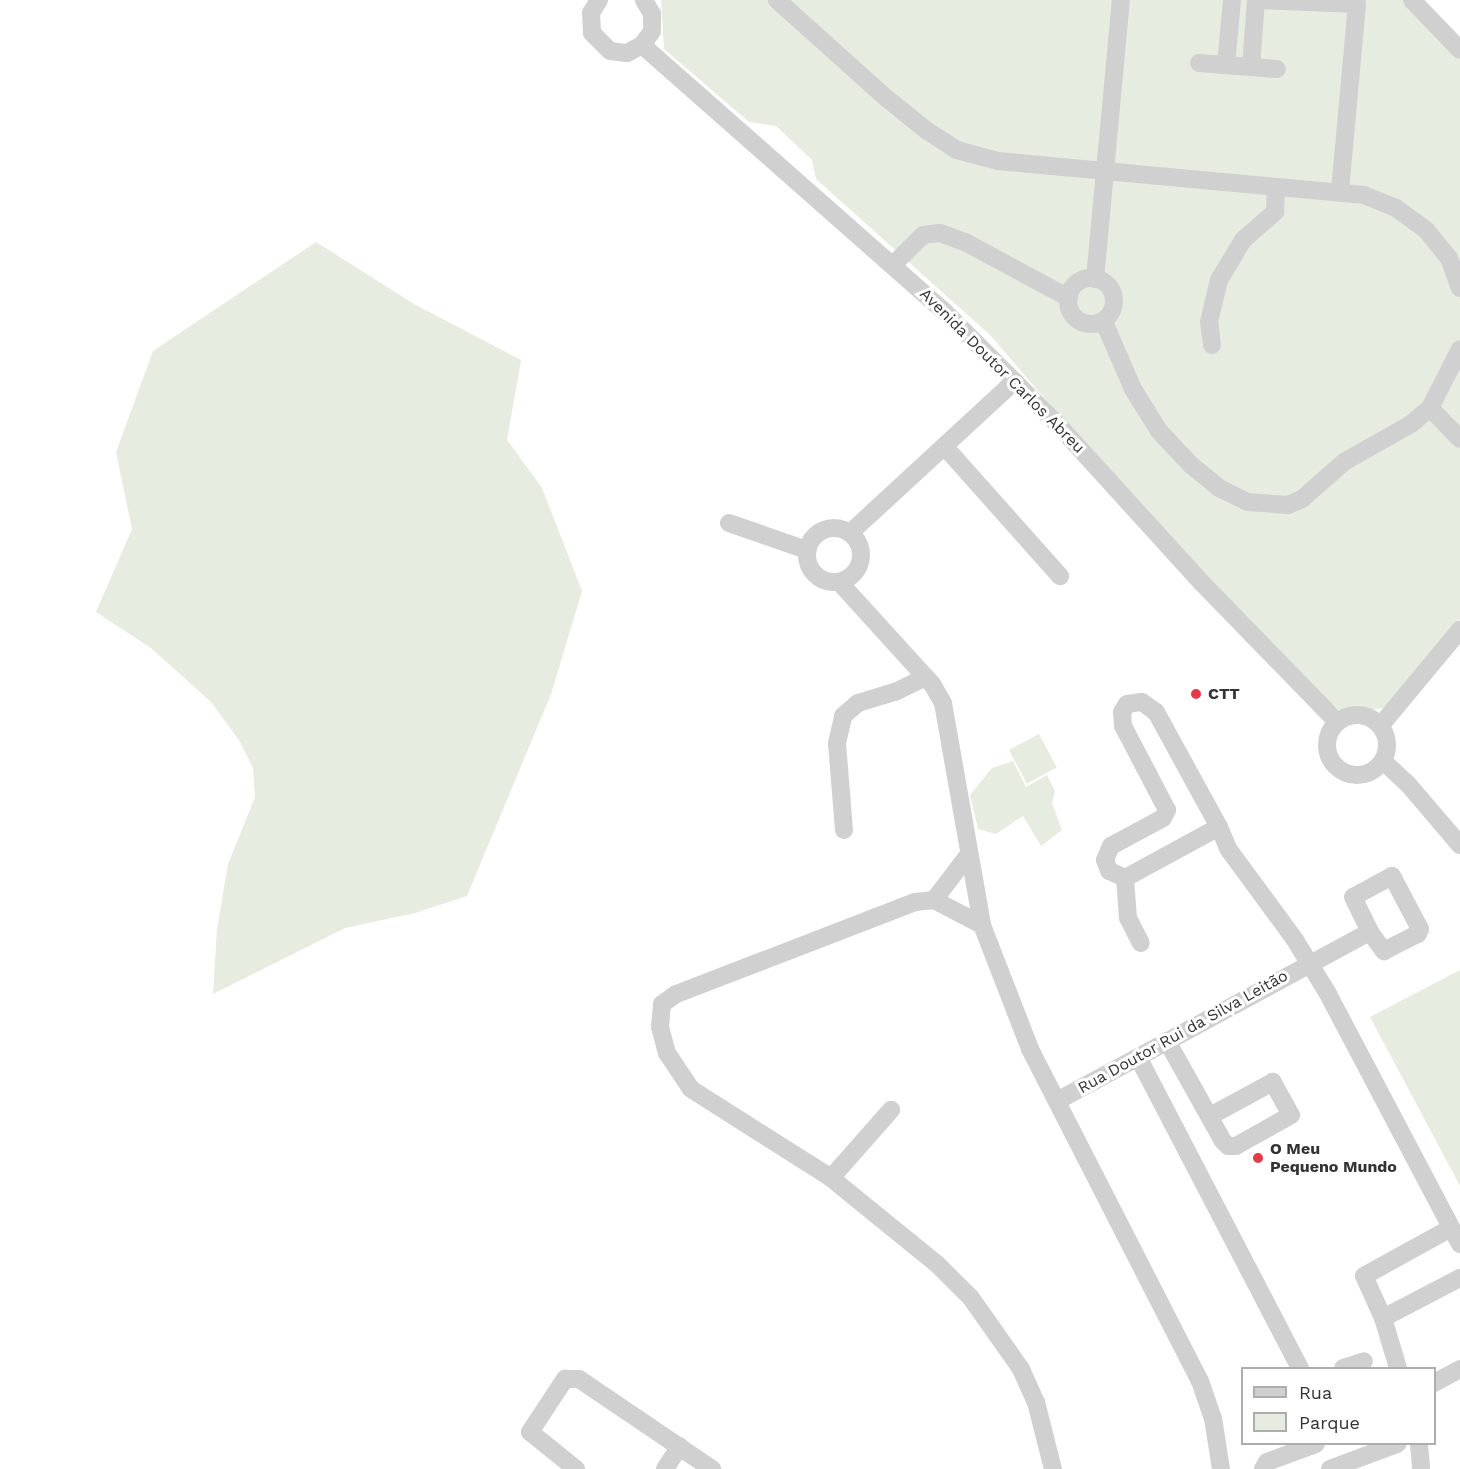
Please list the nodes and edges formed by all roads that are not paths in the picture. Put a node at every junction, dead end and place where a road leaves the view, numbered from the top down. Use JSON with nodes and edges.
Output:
{"nodes":[{"id":1,"x":599,"y":0,"type":"edge"},
{"id":2,"x":644,"y":0,"type":"edge"},
{"id":3,"x":777,"y":0,"type":"edge"},
{"id":4,"x":1121,"y":0,"type":"edge"},
{"id":5,"x":1232,"y":0,"type":"edge"},
{"id":6,"x":1256,"y":0,"type":"edge"},
{"id":7,"x":1412,"y":0,"type":"edge"},
{"id":8,"x":1359,"y":2,"type":"edge"},
{"id":9,"x":642,"y":45,"type":"junction"},
{"id":10,"x":1460,"y":50,"type":"edge"},
{"id":11,"x":1199,"y":63,"type":"dead end"},
{"id":12,"x":1226,"y":65,"type":"junction"},
{"id":13,"x":1251,"y":67,"type":"junction"},
{"id":14,"x":1277,"y":69,"type":"dead end"},
{"id":15,"x":1104,"y":170,"type":"junction"},
{"id":16,"x":1276,"y":187,"type":"junction"},
{"id":17,"x":1340,"y":191,"type":"junction"},
{"id":18,"x":893,"y":265,"type":"junction"},
{"id":19,"x":1095,"y":279,"type":"junction"},
{"id":20,"x":1460,"y":288,"type":"edge"},
{"id":21,"x":1069,"y":298,"type":"junction"},
{"id":22,"x":1104,"y":322,"type":"junction"},
{"id":23,"x":1212,"y":345,"type":"dead end"},
{"id":24,"x":1460,"y":349,"type":"edge"},
{"id":25,"x":1015,"y":381,"type":"junction"},
{"id":26,"x":1430,"y":408,"type":"junction"},
{"id":27,"x":1460,"y":440,"type":"edge"},
{"id":28,"x":945,"y":447,"type":"junction"},
{"id":29,"x":729,"y":523,"type":"dead end"},
{"id":30,"x":850,"y":533,"type":"junction"},
{"id":31,"x":807,"y":550,"type":"junction"},
{"id":32,"x":1060,"y":576,"type":"dead end"},
{"id":33,"x":840,"y":583,"type":"junction"},
{"id":34,"x":1460,"y":630,"type":"edge"},
{"id":35,"x":926,"y":677,"type":"junction"},
{"id":36,"x":1337,"y":722,"type":"junction"},
{"id":37,"x":1381,"y":725,"type":"junction"},
{"id":38,"x":1383,"y":761,"type":"junction"},
{"id":39,"x":1219,"y":827,"type":"junction"},
{"id":40,"x":844,"y":830,"type":"dead end"},
{"id":41,"x":1460,"y":845,"type":"edge"},
{"id":42,"x":969,"y":854,"type":"junction"},
{"id":43,"x":1125,"y":878,"type":"junction"},
{"id":44,"x":934,"y":900,"type":"junction"},
{"id":45,"x":982,"y":925,"type":"junction"},
{"id":46,"x":1370,"y":932,"type":"dead end"},
{"id":47,"x":1141,"y":943,"type":"dead end"},
{"id":48,"x":1309,"y":963,"type":"junction"},
{"id":49,"x":1167,"y":1041,"type":"junction"},
{"id":50,"x":1138,"y":1057,"type":"junction"},
{"id":51,"x":1057,"y":1101,"type":"junction"},
{"id":52,"x":891,"y":1110,"type":"dead end"},
{"id":53,"x":1210,"y":1116,"type":"dead end"},
{"id":54,"x":831,"y":1178,"type":"junction"},
{"id":55,"x":1451,"y":1228,"type":"junction"},
{"id":56,"x":1460,"y":1244,"type":"edge"},
{"id":57,"x":1460,"y":1278,"type":"edge"},
{"id":58,"x":1383,"y":1318,"type":"junction"},
{"id":59,"x":1364,"y":1361,"type":"dead end"},
{"id":60,"x":1299,"y":1367,"type":"edge"},
{"id":61,"x":1346,"y":1367,"type":"edge"},
{"id":62,"x":1398,"y":1367,"type":"edge"},
{"id":63,"x":1460,"y":1369,"type":"edge"},
{"id":64,"x":1436,"y":1382,"type":"edge"},
{"id":65,"x":1311,"y":1445,"type":"edge"},
{"id":66,"x":1391,"y":1445,"type":"edge"},
{"id":67,"x":1419,"y":1445,"type":"edge"},
{"id":68,"x":680,"y":1446,"type":"junction"},
{"id":69,"x":576,"y":1469,"type":"edge"},
{"id":70,"x":665,"y":1469,"type":"edge"},
{"id":71,"x":712,"y":1469,"type":"edge"},
{"id":72,"x":1053,"y":1469,"type":"edge"},
{"id":73,"x":1221,"y":1469,"type":"edge"},
{"id":74,"x":1263,"y":1469,"type":"edge"},
{"id":75,"x":1330,"y":1469,"type":"edge"},
{"id":76,"x":1421,"y":1469,"type":"edge"}],
"edges":[{"from":1,"to":9,"type":"street"},
{"from":2,"to":9,"type":"street"},
{"from":3,"to":15,"type":"street"},
{"from":4,"to":15,"type":"street"},
{"from":5,"to":12,"type":"street"},
{"from":6,"to":8,"type":"street"},
{"from":6,"to":13,"type":"street"},
{"from":7,"to":10,"type":"street"},
{"from":8,"to":17,"type":"street"},
{"from":9,"to":18,"type":"street","name":"Avenida Doutor Carlos Abreu"},
{"from":11,"to":12,"type":"street"},
{"from":12,"to":13,"type":"street"},
{"from":13,"to":14,"type":"street"},
{"from":15,"to":16,"type":"street"},
{"from":15,"to":19,"type":"street"},
{"from":16,"to":17,"type":"street"},
{"from":16,"to":23,"type":"street"},
{"from":17,"to":20,"type":"street"},
{"from":18,"to":21,"type":"street"},
{"from":18,"to":25,"type":"street","name":"Avenida Doutor Carlos Abreu"},
{"from":19,"to":21,"type":"street"},
{"from":19,"to":22,"type":"street"},
{"from":21,"to":22,"type":"street"},
{"from":22,"to":26,"type":"street"},
{"from":24,"to":26,"type":"street"},
{"from":25,"to":28,"type":"street"},
{"from":25,"to":36,"type":"street","name":"Avenida Doutor Carlos Abreu"},
{"from":26,"to":27,"type":"street"},
{"from":28,"to":30,"type":"street"},
{"from":28,"to":32,"type":"street"},
{"from":29,"to":31,"type":"street"},
{"from":30,"to":31,"type":"street"},
{"from":30,"to":33,"type":"street"},
{"from":31,"to":33,"type":"street"},
{"from":33,"to":35,"type":"street"},
{"from":34,"to":37,"type":"street"},
{"from":35,"to":40,"type":"street"},
{"from":35,"to":42,"type":"street"},
{"from":36,"to":37,"type":"street"},
{"from":36,"to":38,"type":"street"},
{"from":37,"to":38,"type":"street"},
{"from":38,"to":41,"type":"street"},
{"from":39,"to":43,"type":"street"},
{"from":39,"to":43,"type":"street"},
{"from":39,"to":48,"type":"street"},
{"from":42,"to":44,"type":"street"},
{"from":42,"to":45,"type":"street"},
{"from":43,"to":47,"type":"street"},
{"from":44,"to":45,"type":"street"},
{"from":44,"to":54,"type":"street"},
{"from":45,"to":51,"type":"street"},
{"from":46,"to":48,"type":"street","name":"Rua Doutor Rui da Silva Leitão"},
{"from":48,"to":49,"type":"street","name":"Rua Doutor Rui da Silva Leitão"},
{"from":48,"to":55,"type":"street"},
{"from":49,"to":50,"type":"street","name":"Rua Doutor Rui da Silva Leitão"},
{"from":49,"to":53,"type":"street"},
{"from":50,"to":51,"type":"street","name":"Rua Doutor Rui da Silva Leitão"},
{"from":50,"to":60,"type":"street"},
{"from":51,"to":73,"type":"street"},
{"from":52,"to":54,"type":"street"},
{"from":54,"to":72,"type":"street"},
{"from":55,"to":56,"type":"street"},
{"from":55,"to":58,"type":"street"},
{"from":57,"to":58,"type":"street"},
{"from":58,"to":62,"type":"street"},
{"from":59,"to":61,"type":"street"},
{"from":63,"to":64,"type":"street"},
{"from":65,"to":74,"type":"street"},
{"from":66,"to":75,"type":"street"},
{"from":67,"to":76,"type":"street"},
{"from":68,"to":69,"type":"street"},
{"from":68,"to":70,"type":"street"},
{"from":68,"to":71,"type":"street"}]}
